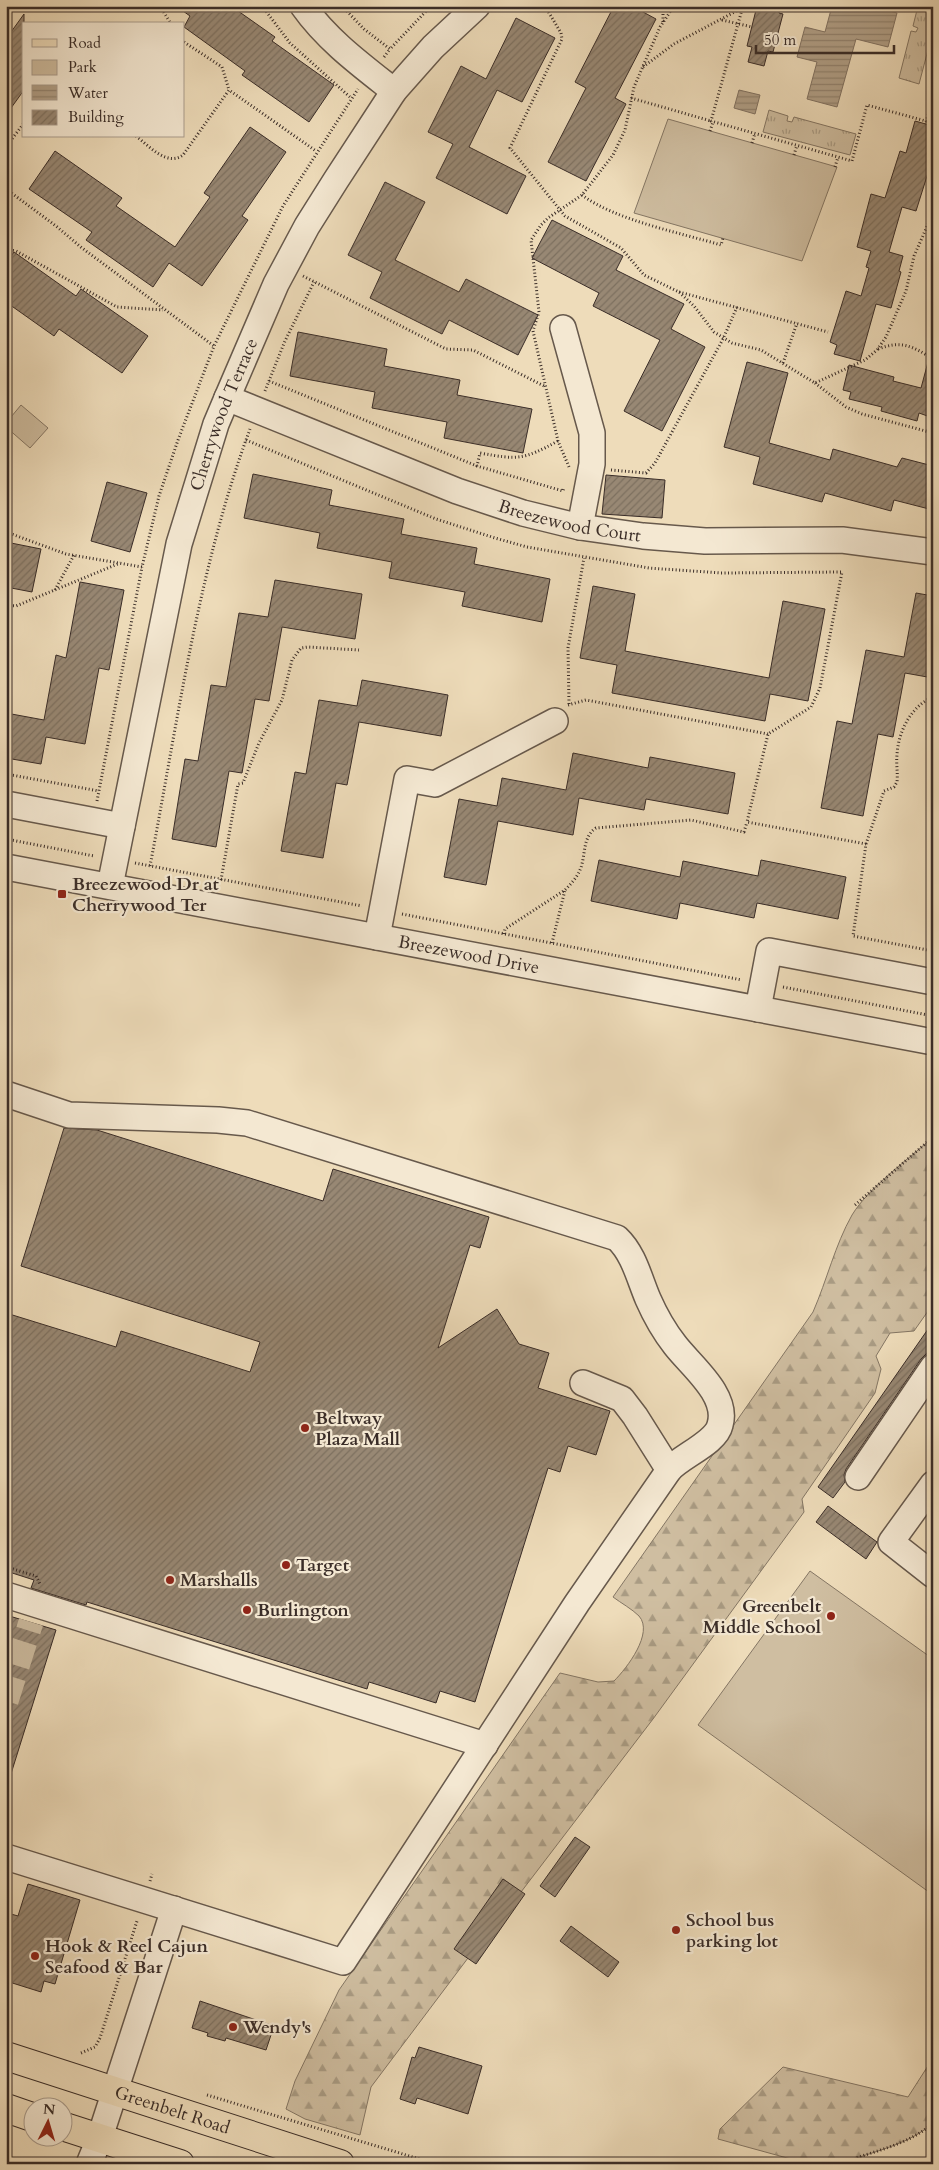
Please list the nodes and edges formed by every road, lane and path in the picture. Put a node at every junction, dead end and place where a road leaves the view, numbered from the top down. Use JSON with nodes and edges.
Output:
{"nodes":[{"id":1,"x":160,"y":6,"type":"edge"},
{"id":2,"x":262,"y":6,"type":"edge"},
{"id":3,"x":303,"y":6,"type":"edge"},
{"id":4,"x":342,"y":6,"type":"edge"},
{"id":5,"x":431,"y":6,"type":"edge"},
{"id":6,"x":477,"y":6,"type":"edge"},
{"id":7,"x":545,"y":6,"type":"edge"},
{"id":8,"x":664,"y":6,"type":"edge"},
{"id":9,"x":674,"y":6,"type":"edge"},
{"id":10,"x":743,"y":7,"type":"edge"},
{"id":11,"x":722,"y":20,"type":"junction"},
{"id":12,"x":170,"y":22,"type":"edge"},
{"id":13,"x":663,"y":23,"type":"junction"},
{"id":14,"x":738,"y":24,"type":"junction"},
{"id":15,"x":752,"y":27,"type":"dead end"},
{"id":16,"x":185,"y":43,"type":"edge"},
{"id":17,"x":390,"y":49,"type":"junction"},
{"id":18,"x":642,"y":68,"type":"junction"},
{"id":19,"x":371,"y":73,"type":"junction"},
{"id":20,"x":229,"y":90,"type":"junction"},
{"id":21,"x":394,"y":91,"type":"junction"},
{"id":22,"x":351,"y":98,"type":"junction"},
{"id":23,"x":631,"y":98,"type":"junction"},
{"id":24,"x":933,"y":100,"type":"edge"},
{"id":25,"x":712,"y":122,"type":"junction"},
{"id":26,"x":926,"y":122,"type":"junction"},
{"id":27,"x":933,"y":123,"type":"edge"},
{"id":28,"x":22,"y":126,"type":"edge"},
{"id":29,"x":710,"y":131,"type":"dead end"},
{"id":30,"x":755,"y":134,"type":"junction"},
{"id":31,"x":139,"y":138,"type":"edge"},
{"id":32,"x":752,"y":143,"type":"dead end"},
{"id":33,"x":796,"y":145,"type":"junction"},
{"id":34,"x":6,"y":147,"type":"edge"},
{"id":35,"x":316,"y":151,"type":"junction"},
{"id":36,"x":794,"y":155,"type":"dead end"},
{"id":37,"x":838,"y":157,"type":"junction"},
{"id":38,"x":835,"y":167,"type":"dead end"},
{"id":39,"x":6,"y":189,"type":"edge"},
{"id":40,"x":582,"y":195,"type":"junction"},
{"id":41,"x":559,"y":210,"type":"junction"},
{"id":42,"x":933,"y":214,"type":"edge"},
{"id":43,"x":723,"y":238,"type":"dead end"},
{"id":44,"x":6,"y":248,"type":"edge"},
{"id":45,"x":285,"y":267,"type":"junction"},
{"id":46,"x":314,"y":282,"type":"junction"},
{"id":47,"x":679,"y":292,"type":"junction"},
{"id":48,"x":736,"y":307,"type":"junction"},
{"id":49,"x":165,"y":310,"type":"junction"},
{"id":50,"x":797,"y":323,"type":"junction"},
{"id":51,"x":563,"y":328,"type":"dead end"},
{"id":52,"x":828,"y":332,"type":"dead end"},
{"id":53,"x":723,"y":339,"type":"junction"},
{"id":54,"x":214,"y":346,"type":"junction"},
{"id":55,"x":877,"y":350,"type":"junction"},
{"id":56,"x":933,"y":359,"type":"edge"},
{"id":57,"x":783,"y":363,"type":"junction"},
{"id":58,"x":269,"y":381,"type":"junction"},
{"id":59,"x":815,"y":383,"type":"junction"},
{"id":60,"x":546,"y":387,"type":"junction"},
{"id":61,"x":226,"y":398,"type":"junction"},
{"id":62,"x":258,"y":410,"type":"junction"},
{"id":63,"x":933,"y":433,"type":"edge"},
{"id":64,"x":558,"y":441,"type":"junction"},
{"id":65,"x":477,"y":466,"type":"junction"},
{"id":66,"x":576,"y":468,"type":"junction"},
{"id":67,"x":565,"y":484,"type":"dead end"},
{"id":68,"x":580,"y":527,"type":"junction"},
{"id":69,"x":6,"y":532,"type":"edge"},
{"id":70,"x":933,"y":552,"type":"edge"},
{"id":71,"x":74,"y":555,"type":"junction"},
{"id":72,"x":584,"y":558,"type":"dead end"},
{"id":73,"x":121,"y":563,"type":"junction"},
{"id":74,"x":142,"y":567,"type":"junction"},
{"id":75,"x":842,"y":572,"type":"dead end"},
{"id":76,"x":54,"y":591,"type":"junction"},
{"id":77,"x":6,"y":605,"type":"edge"},
{"id":78,"x":359,"y":650,"type":"dead end"},
{"id":79,"x":933,"y":697,"type":"edge"},
{"id":80,"x":562,"y":712,"type":"junction"},
{"id":81,"x":768,"y":734,"type":"junction"},
{"id":82,"x":6,"y":774,"type":"edge"},
{"id":83,"x":99,"y":792,"type":"junction"},
{"id":84,"x":6,"y":804,"type":"edge"},
{"id":85,"x":98,"y":822,"type":"junction"},
{"id":86,"x":747,"y":822,"type":"junction"},
{"id":87,"x":122,"y":826,"type":"junction"},
{"id":88,"x":6,"y":839,"type":"edge"},
{"id":89,"x":866,"y":844,"type":"junction"},
{"id":90,"x":115,"y":860,"type":"junction"},
{"id":91,"x":6,"y":866,"type":"edge"},
{"id":92,"x":150,"y":866,"type":"junction"},
{"id":93,"x":221,"y":880,"type":"junction"},
{"id":94,"x":110,"y":886,"type":"junction"},
{"id":95,"x":565,"y":890,"type":"junction"},
{"id":96,"x":382,"y":910,"type":"junction"},
{"id":97,"x":504,"y":934,"type":"junction"},
{"id":98,"x":377,"y":937,"type":"junction"},
{"id":99,"x":552,"y":943,"type":"junction"},
{"id":100,"x":933,"y":951,"type":"edge"},
{"id":101,"x":933,"y":982,"type":"edge"},
{"id":102,"x":762,"y":984,"type":"junction"},
{"id":103,"x":758,"y":1009,"type":"junction"},
{"id":104,"x":933,"y":1016,"type":"edge"},
{"id":105,"x":933,"y":1042,"type":"edge"},
{"id":106,"x":6,"y":1094,"type":"edge"},
{"id":107,"x":933,"y":1137,"type":"edge"},
{"id":108,"x":855,"y":1205,"type":"dead end"},
{"id":109,"x":933,"y":1367,"type":"edge"},
{"id":110,"x":583,"y":1383,"type":"dead end"},
{"id":111,"x":669,"y":1470,"type":"junction"},
{"id":112,"x":858,"y":1478,"type":"dead end"},
{"id":113,"x":933,"y":1484,"type":"edge"},
{"id":114,"x":933,"y":1575,"type":"edge"},
{"id":115,"x":6,"y":1595,"type":"edge"},
{"id":116,"x":485,"y":1745,"type":"junction"},
{"id":117,"x":6,"y":1857,"type":"edge"},
{"id":118,"x":152,"y":1874,"type":"dead end"},
{"id":119,"x":144,"y":1900,"type":"junction"},
{"id":120,"x":174,"y":1909,"type":"junction"},
{"id":121,"x":81,"y":2053,"type":"dead end"},
{"id":122,"x":6,"y":2056,"type":"edge"},
{"id":123,"x":115,"y":2090,"type":"junction"},
{"id":124,"x":202,"y":2094,"type":"dead end"},
{"id":125,"x":6,"y":2108,"type":"edge"},
{"id":126,"x":22,"y":2113,"type":"edge"},
{"id":127,"x":933,"y":2123,"type":"edge"},
{"id":128,"x":72,"y":2129,"type":"edge"},
{"id":129,"x":100,"y":2137,"type":"junction"},
{"id":130,"x":89,"y":2164,"type":"edge"},
{"id":131,"x":180,"y":2164,"type":"edge"},
{"id":132,"x":340,"y":2164,"type":"edge"},
{"id":133,"x":436,"y":2164,"type":"edge"},
{"id":134,"x":855,"y":2164,"type":"edge"}],
"edges":[{"from":1,"to":12,"type":"path"},
{"from":2,"to":22,"type":"path"},
{"from":3,"to":19,"type":"street"},
{"from":4,"to":17,"type":"path"},
{"from":5,"to":17,"type":"path"},
{"from":6,"to":21,"type":"street","name":"Cherrywood Terrace"},
{"from":7,"to":41,"type":"path"},
{"from":8,"to":13,"type":"path"},
{"from":9,"to":13,"type":"path"},
{"from":10,"to":11,"type":"path"},
{"from":10,"to":14,"type":"path"},
{"from":11,"to":14,"type":"path"},
{"from":11,"to":18,"type":"path"},
{"from":13,"to":18,"type":"path"},
{"from":14,"to":15,"type":"path"},
{"from":14,"to":25,"type":"path"},
{"from":16,"to":20,"type":"path"},
{"from":17,"to":19,"type":"path"},
{"from":18,"to":23,"type":"path"},
{"from":19,"to":21,"type":"street"},
{"from":19,"to":22,"type":"path"},
{"from":20,"to":31,"type":"path"},
{"from":20,"to":35,"type":"path"},
{"from":21,"to":45,"type":"street","name":"Cherrywood Terrace"},
{"from":22,"to":35,"type":"path"},
{"from":23,"to":25,"type":"path"},
{"from":23,"to":40,"type":"path"},
{"from":24,"to":26,"type":"path"},
{"from":25,"to":29,"type":"path"},
{"from":25,"to":30,"type":"path"},
{"from":26,"to":27,"type":"path"},
{"from":26,"to":37,"type":"path"},
{"from":28,"to":34,"type":"path"},
{"from":30,"to":32,"type":"path"},
{"from":30,"to":33,"type":"path"},
{"from":33,"to":36,"type":"path"},
{"from":33,"to":37,"type":"path"},
{"from":35,"to":54,"type":"path"},
{"from":37,"to":38,"type":"path"},
{"from":39,"to":49,"type":"path"},
{"from":40,"to":41,"type":"path"},
{"from":40,"to":43,"type":"path"},
{"from":41,"to":47,"type":"path"},
{"from":41,"to":60,"type":"path"},
{"from":42,"to":55,"type":"path"},
{"from":44,"to":49,"type":"path"},
{"from":45,"to":46,"type":"path"},
{"from":45,"to":61,"type":"street","name":"Cherrywood Terrace"},
{"from":46,"to":58,"type":"path"},
{"from":46,"to":60,"type":"path"},
{"from":47,"to":48,"type":"path"},
{"from":47,"to":53,"type":"path"},
{"from":48,"to":50,"type":"path"},
{"from":48,"to":53,"type":"path"},
{"from":49,"to":54,"type":"path"},
{"from":50,"to":52,"type":"path"},
{"from":50,"to":57,"type":"path"},
{"from":51,"to":66,"type":"street"},
{"from":53,"to":57,"type":"path"},
{"from":53,"to":66,"type":"path"},
{"from":54,"to":74,"type":"path"},
{"from":55,"to":56,"type":"path"},
{"from":55,"to":59,"type":"path"},
{"from":57,"to":59,"type":"path"},
{"from":58,"to":62,"type":"path"},
{"from":58,"to":65,"type":"path"},
{"from":59,"to":63,"type":"path"},
{"from":60,"to":64,"type":"path"},
{"from":61,"to":62,"type":"street","name":"Breezewood Court"},
{"from":61,"to":87,"type":"street","name":"Cherrywood Terrace"},
{"from":62,"to":68,"type":"street","name":"Breezewood Court"},
{"from":62,"to":92,"type":"path"},
{"from":64,"to":65,"type":"path"},
{"from":64,"to":66,"type":"path"},
{"from":65,"to":67,"type":"path"},
{"from":66,"to":68,"type":"street"},
{"from":68,"to":70,"type":"street","name":"Breezewood Court"},
{"from":69,"to":71,"type":"path"},
{"from":71,"to":73,"type":"path"},
{"from":71,"to":76,"type":"path"},
{"from":72,"to":80,"type":"path"},
{"from":73,"to":74,"type":"path"},
{"from":73,"to":76,"type":"path"},
{"from":74,"to":83,"type":"path"},
{"from":75,"to":81,"type":"path"},
{"from":76,"to":77,"type":"path"},
{"from":78,"to":93,"type":"path"},
{"from":79,"to":89,"type":"path"},
{"from":80,"to":81,"type":"path"},
{"from":80,"to":96,"type":"street"},
{"from":81,"to":86,"type":"path"},
{"from":82,"to":83,"type":"path"},
{"from":83,"to":85,"type":"path"},
{"from":84,"to":85,"type":"street"},
{"from":85,"to":87,"type":"street"},
{"from":85,"to":88,"type":"path"},
{"from":86,"to":89,"type":"path"},
{"from":86,"to":95,"type":"path"},
{"from":87,"to":90,"type":"street","name":"Cherrywood Terrace"},
{"from":89,"to":100,"type":"path"},
{"from":90,"to":92,"type":"path"},
{"from":90,"to":94,"type":"street","name":"Cherrywood Terrace"},
{"from":91,"to":94,"type":"street","name":"Breezewood Drive"},
{"from":92,"to":93,"type":"path"},
{"from":93,"to":96,"type":"path"},
{"from":94,"to":98,"type":"street","name":"Breezewood Drive"},
{"from":95,"to":97,"type":"path"},
{"from":95,"to":99,"type":"path"},
{"from":96,"to":97,"type":"path"},
{"from":96,"to":98,"type":"street"},
{"from":97,"to":99,"type":"path"},
{"from":98,"to":103,"type":"street","name":"Breezewood Drive"},
{"from":99,"to":102,"type":"path"},
{"from":101,"to":102,"type":"street"},
{"from":102,"to":103,"type":"street"},
{"from":102,"to":104,"type":"path"},
{"from":103,"to":105,"type":"street","name":"Breezewood Drive"},
{"from":106,"to":111,"type":"street"},
{"from":107,"to":108,"type":"path"},
{"from":109,"to":112,"type":"street"},
{"from":110,"to":111,"type":"street"},
{"from":111,"to":116,"type":"street"},
{"from":113,"to":114,"type":"street"},
{"from":115,"to":116,"type":"street"},
{"from":116,"to":120,"type":"street"},
{"from":117,"to":119,"type":"street"},
{"from":118,"to":119,"type":"path"},
{"from":119,"to":120,"type":"street"},
{"from":119,"to":121,"type":"path"},
{"from":120,"to":123,"type":"street"},
{"from":122,"to":123,"type":"main road","name":"Greenbelt Road"},
{"from":123,"to":129,"type":"street"},
{"from":123,"to":132,"type":"main road","name":"Greenbelt Road"},
{"from":124,"to":133,"type":"path"},
{"from":125,"to":126,"type":"main road"},
{"from":127,"to":134,"type":"path"},
{"from":128,"to":129,"type":"main road"},
{"from":129,"to":130,"type":"street"},
{"from":129,"to":131,"type":"main road"}]}
